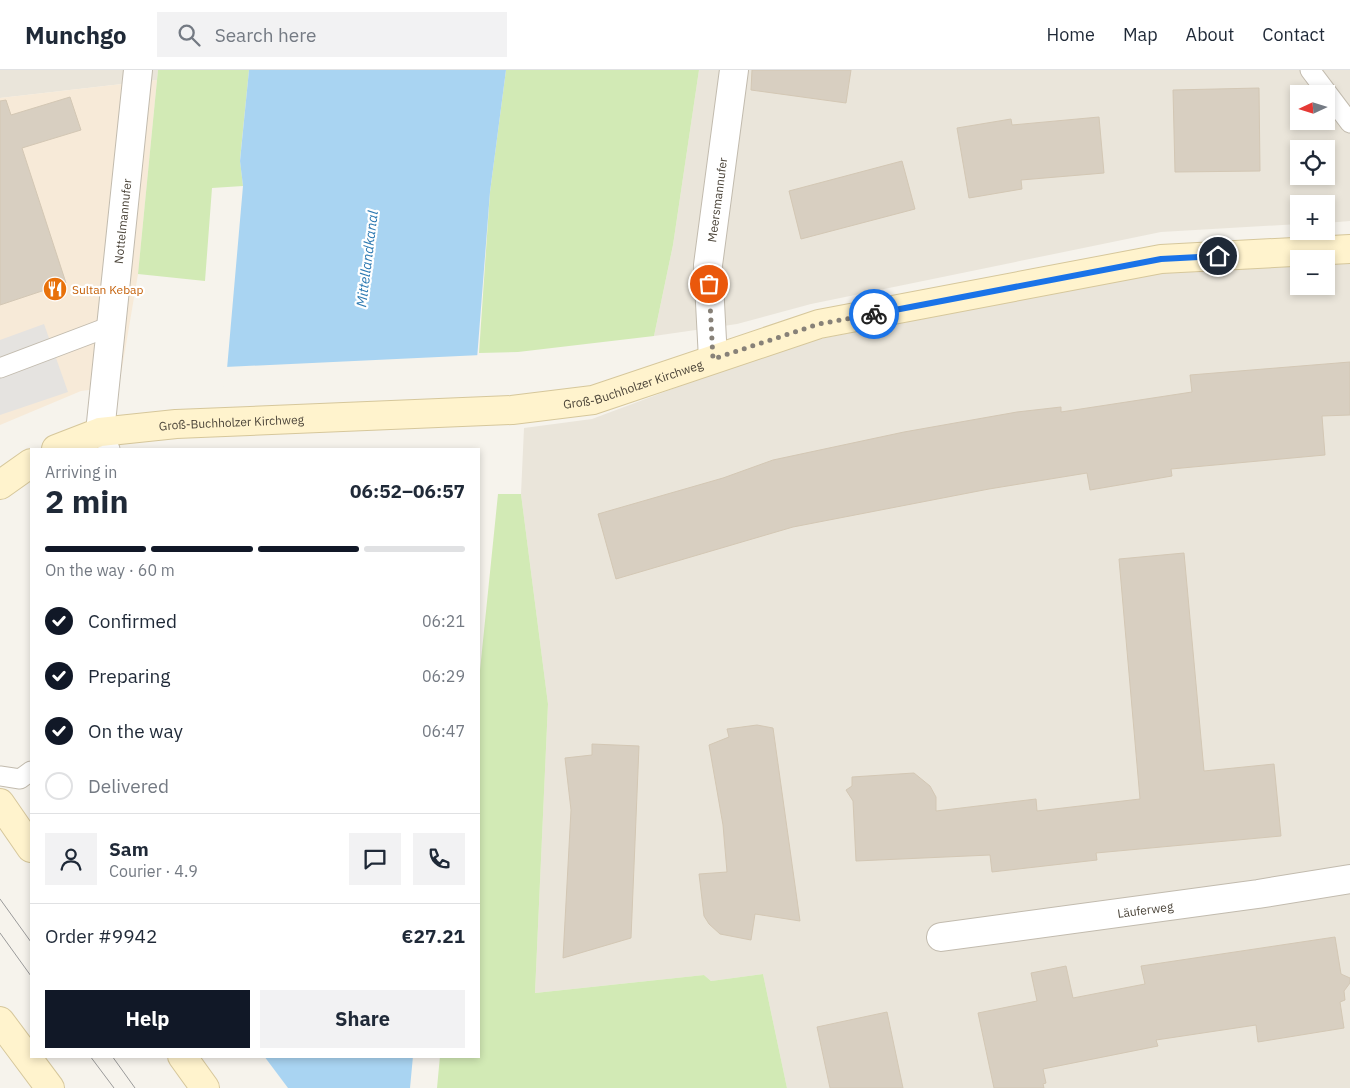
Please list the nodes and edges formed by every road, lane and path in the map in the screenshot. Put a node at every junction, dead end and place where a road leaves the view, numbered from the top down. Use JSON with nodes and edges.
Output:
{"nodes":[{"id":1,"x":138,"y":70,"type":"edge"},
{"id":2,"x":734,"y":70,"type":"edge"},
{"id":3,"x":1310,"y":70,"type":"edge"},
{"id":4,"x":1350,"y":123,"type":"edge"},
{"id":5,"x":1350,"y":248,"type":"edge"},
{"id":6,"x":111,"y":326,"type":"junction"},
{"id":7,"x":713,"y":359,"type":"junction"},
{"id":8,"x":0,"y":368,"type":"edge"},
{"id":9,"x":103,"y":443,"type":"edge"},
{"id":10,"x":64,"y":448,"type":"edge"},
{"id":11,"x":30,"y":465,"type":"edge"},
{"id":12,"x":0,"y":485,"type":"edge"},
{"id":13,"x":30,"y":772,"type":"edge"},
{"id":14,"x":0,"y":776,"type":"edge"},
{"id":15,"x":0,"y":803,"type":"edge"},
{"id":16,"x":30,"y":847,"type":"edge"},
{"id":17,"x":1350,"y":879,"type":"edge"},
{"id":18,"x":941,"y":937,"type":"dead end"},
{"id":19,"x":0,"y":1021,"type":"edge"},
{"id":20,"x":184,"y":1058,"type":"edge"},
{"id":21,"x":50,"y":1088,"type":"edge"},
{"id":22,"x":206,"y":1088,"type":"edge"}],
"edges":[{"from":1,"to":6,"type":"street","name":"Nottelmannufer"},
{"from":2,"to":7,"type":"street","name":"Meersmannufer"},
{"from":3,"to":4,"type":"lane"},
{"from":5,"to":7,"type":"street","name":"Groß-Buchholzer Kirchweg"},
{"from":6,"to":8,"type":"lane"},
{"from":6,"to":9,"type":"street","name":"Nottelmannufer"},
{"from":7,"to":9,"type":"street","name":"Groß-Buchholzer Kirchweg"},
{"from":9,"to":10,"type":"street","name":"Groß-Buchholzer Kirchweg"},
{"from":11,"to":12,"type":"street"},
{"from":13,"to":14,"type":"lane"},
{"from":15,"to":16,"type":"street"},
{"from":17,"to":18,"type":"street","name":"Läuferweg"},
{"from":19,"to":21,"type":"street"},
{"from":20,"to":22,"type":"street"}]}
